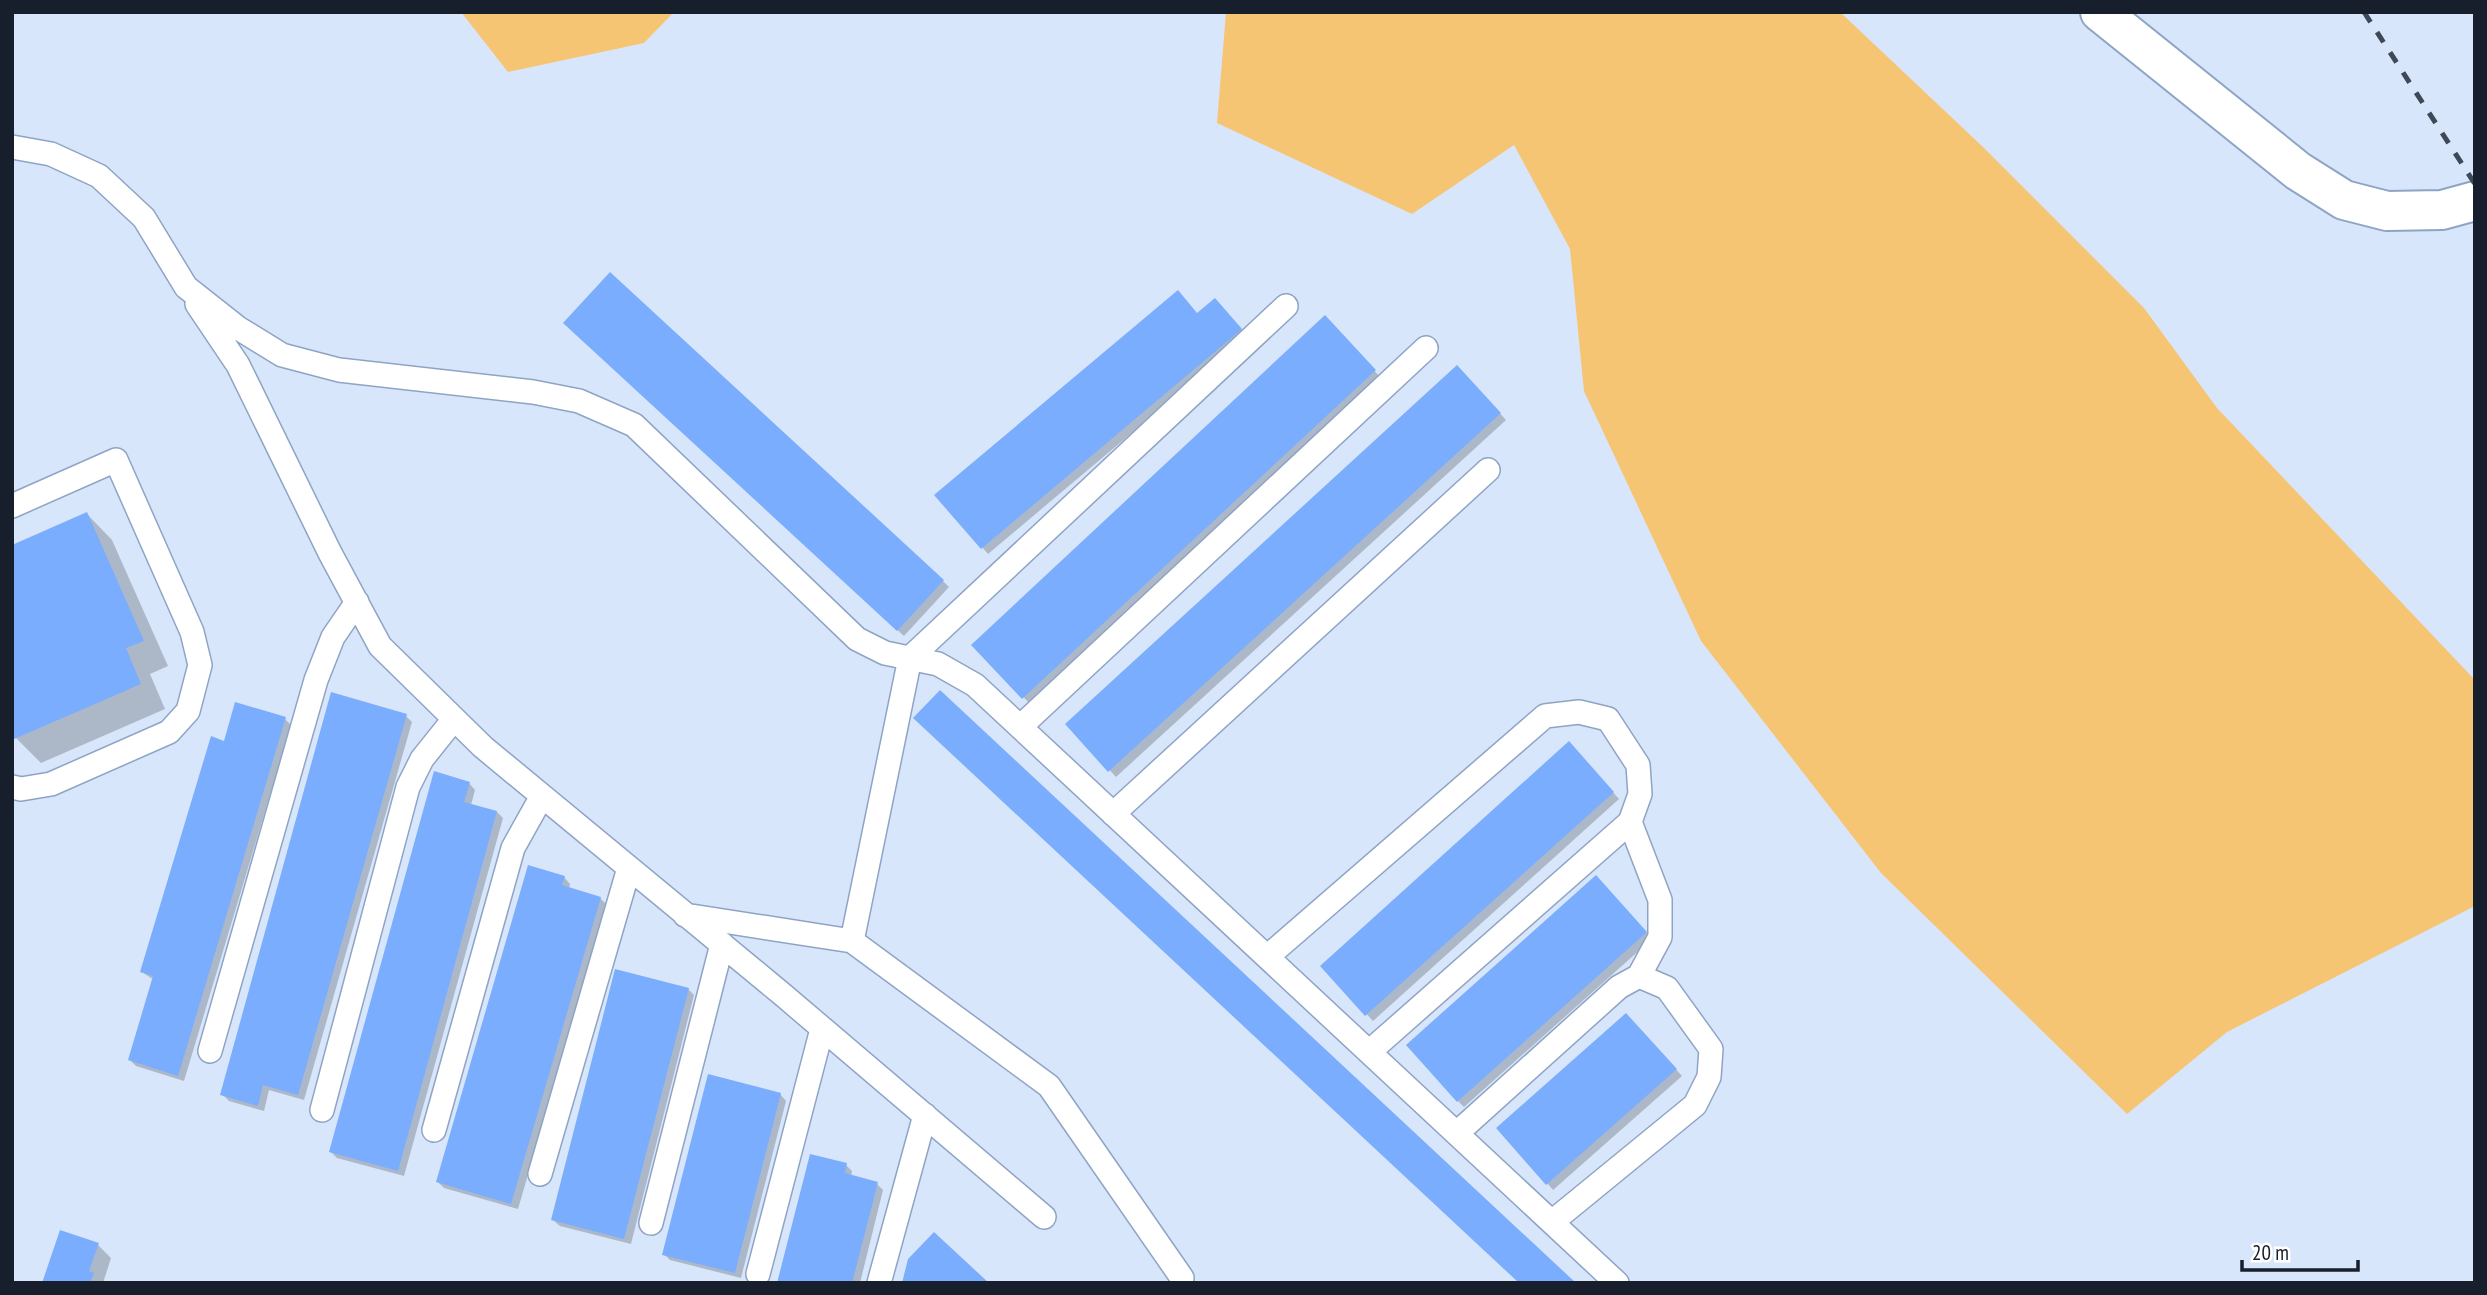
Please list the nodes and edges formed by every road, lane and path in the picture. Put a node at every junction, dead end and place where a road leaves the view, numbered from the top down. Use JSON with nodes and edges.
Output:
{"nodes":[{"id":1,"x":2100,"y":12,"type":"edge"},
{"id":2,"x":12,"y":147,"type":"edge"},
{"id":3,"x":2475,"y":201,"type":"edge"},
{"id":4,"x":186,"y":286,"type":"junction"},
{"id":5,"x":1286,"y":306,"type":"dead end"},
{"id":6,"x":1426,"y":348,"type":"dead end"},
{"id":7,"x":1488,"y":470,"type":"dead end"},
{"id":8,"x":12,"y":506,"type":"edge"},
{"id":9,"x":357,"y":603,"type":"junction"},
{"id":10,"x":910,"y":658,"type":"junction"},
{"id":11,"x":454,"y":719,"type":"junction"},
{"id":12,"x":1020,"y":727,"type":"junction"},
{"id":13,"x":12,"y":787,"type":"edge"},
{"id":14,"x":542,"y":796,"type":"junction"},
{"id":15,"x":1113,"y":814,"type":"junction"},
{"id":16,"x":1630,"y":822,"type":"junction"},
{"id":17,"x":629,"y":868,"type":"junction"},
{"id":18,"x":685,"y":915,"type":"junction"},
{"id":19,"x":852,"y":941,"type":"junction"},
{"id":20,"x":722,"y":944,"type":"junction"},
{"id":21,"x":1268,"y":957,"type":"junction"},
{"id":22,"x":1639,"y":976,"type":"junction"},
{"id":23,"x":822,"y":1029,"type":"junction"},
{"id":24,"x":210,"y":1051,"type":"dead end"},
{"id":25,"x":1369,"y":1052,"type":"junction"},
{"id":26,"x":321,"y":1110,"type":"dead end"},
{"id":27,"x":925,"y":1115,"type":"junction"},
{"id":28,"x":433,"y":1130,"type":"dead end"},
{"id":29,"x":1457,"y":1133,"type":"junction"},
{"id":30,"x":540,"y":1174,"type":"dead end"},
{"id":31,"x":1044,"y":1217,"type":"dead end"},
{"id":32,"x":1552,"y":1222,"type":"junction"},
{"id":33,"x":651,"y":1223,"type":"dead end"},
{"id":34,"x":758,"y":1274,"type":"dead end"},
{"id":35,"x":1182,"y":1278,"type":"dead end"},
{"id":36,"x":879,"y":1283,"type":"edge"},
{"id":37,"x":1617,"y":1283,"type":"edge"}],
"edges":[{"from":1,"to":3,"type":"street"},
{"from":2,"to":4,"type":"lane"},
{"from":4,"to":9,"type":"lane"},
{"from":4,"to":10,"type":"lane"},
{"from":5,"to":10,"type":"lane"},
{"from":6,"to":12,"type":"lane"},
{"from":7,"to":15,"type":"lane"},
{"from":8,"to":13,"type":"lane"},
{"from":9,"to":11,"type":"lane"},
{"from":9,"to":24,"type":"lane"},
{"from":10,"to":12,"type":"lane"},
{"from":10,"to":19,"type":"lane"},
{"from":11,"to":14,"type":"lane"},
{"from":11,"to":26,"type":"lane"},
{"from":12,"to":15,"type":"lane"},
{"from":14,"to":17,"type":"lane"},
{"from":14,"to":28,"type":"lane"},
{"from":15,"to":21,"type":"lane"},
{"from":16,"to":21,"type":"lane"},
{"from":16,"to":22,"type":"lane"},
{"from":16,"to":25,"type":"lane"},
{"from":17,"to":18,"type":"lane"},
{"from":17,"to":30,"type":"lane"},
{"from":18,"to":19,"type":"lane"},
{"from":18,"to":20,"type":"lane"},
{"from":19,"to":35,"type":"lane"},
{"from":20,"to":23,"type":"lane"},
{"from":20,"to":33,"type":"lane"},
{"from":21,"to":25,"type":"lane"},
{"from":22,"to":29,"type":"lane"},
{"from":22,"to":32,"type":"lane"},
{"from":23,"to":27,"type":"lane"},
{"from":23,"to":34,"type":"lane"},
{"from":25,"to":29,"type":"lane"},
{"from":27,"to":31,"type":"lane"},
{"from":27,"to":36,"type":"lane"},
{"from":29,"to":32,"type":"lane"},
{"from":32,"to":37,"type":"lane"}]}
